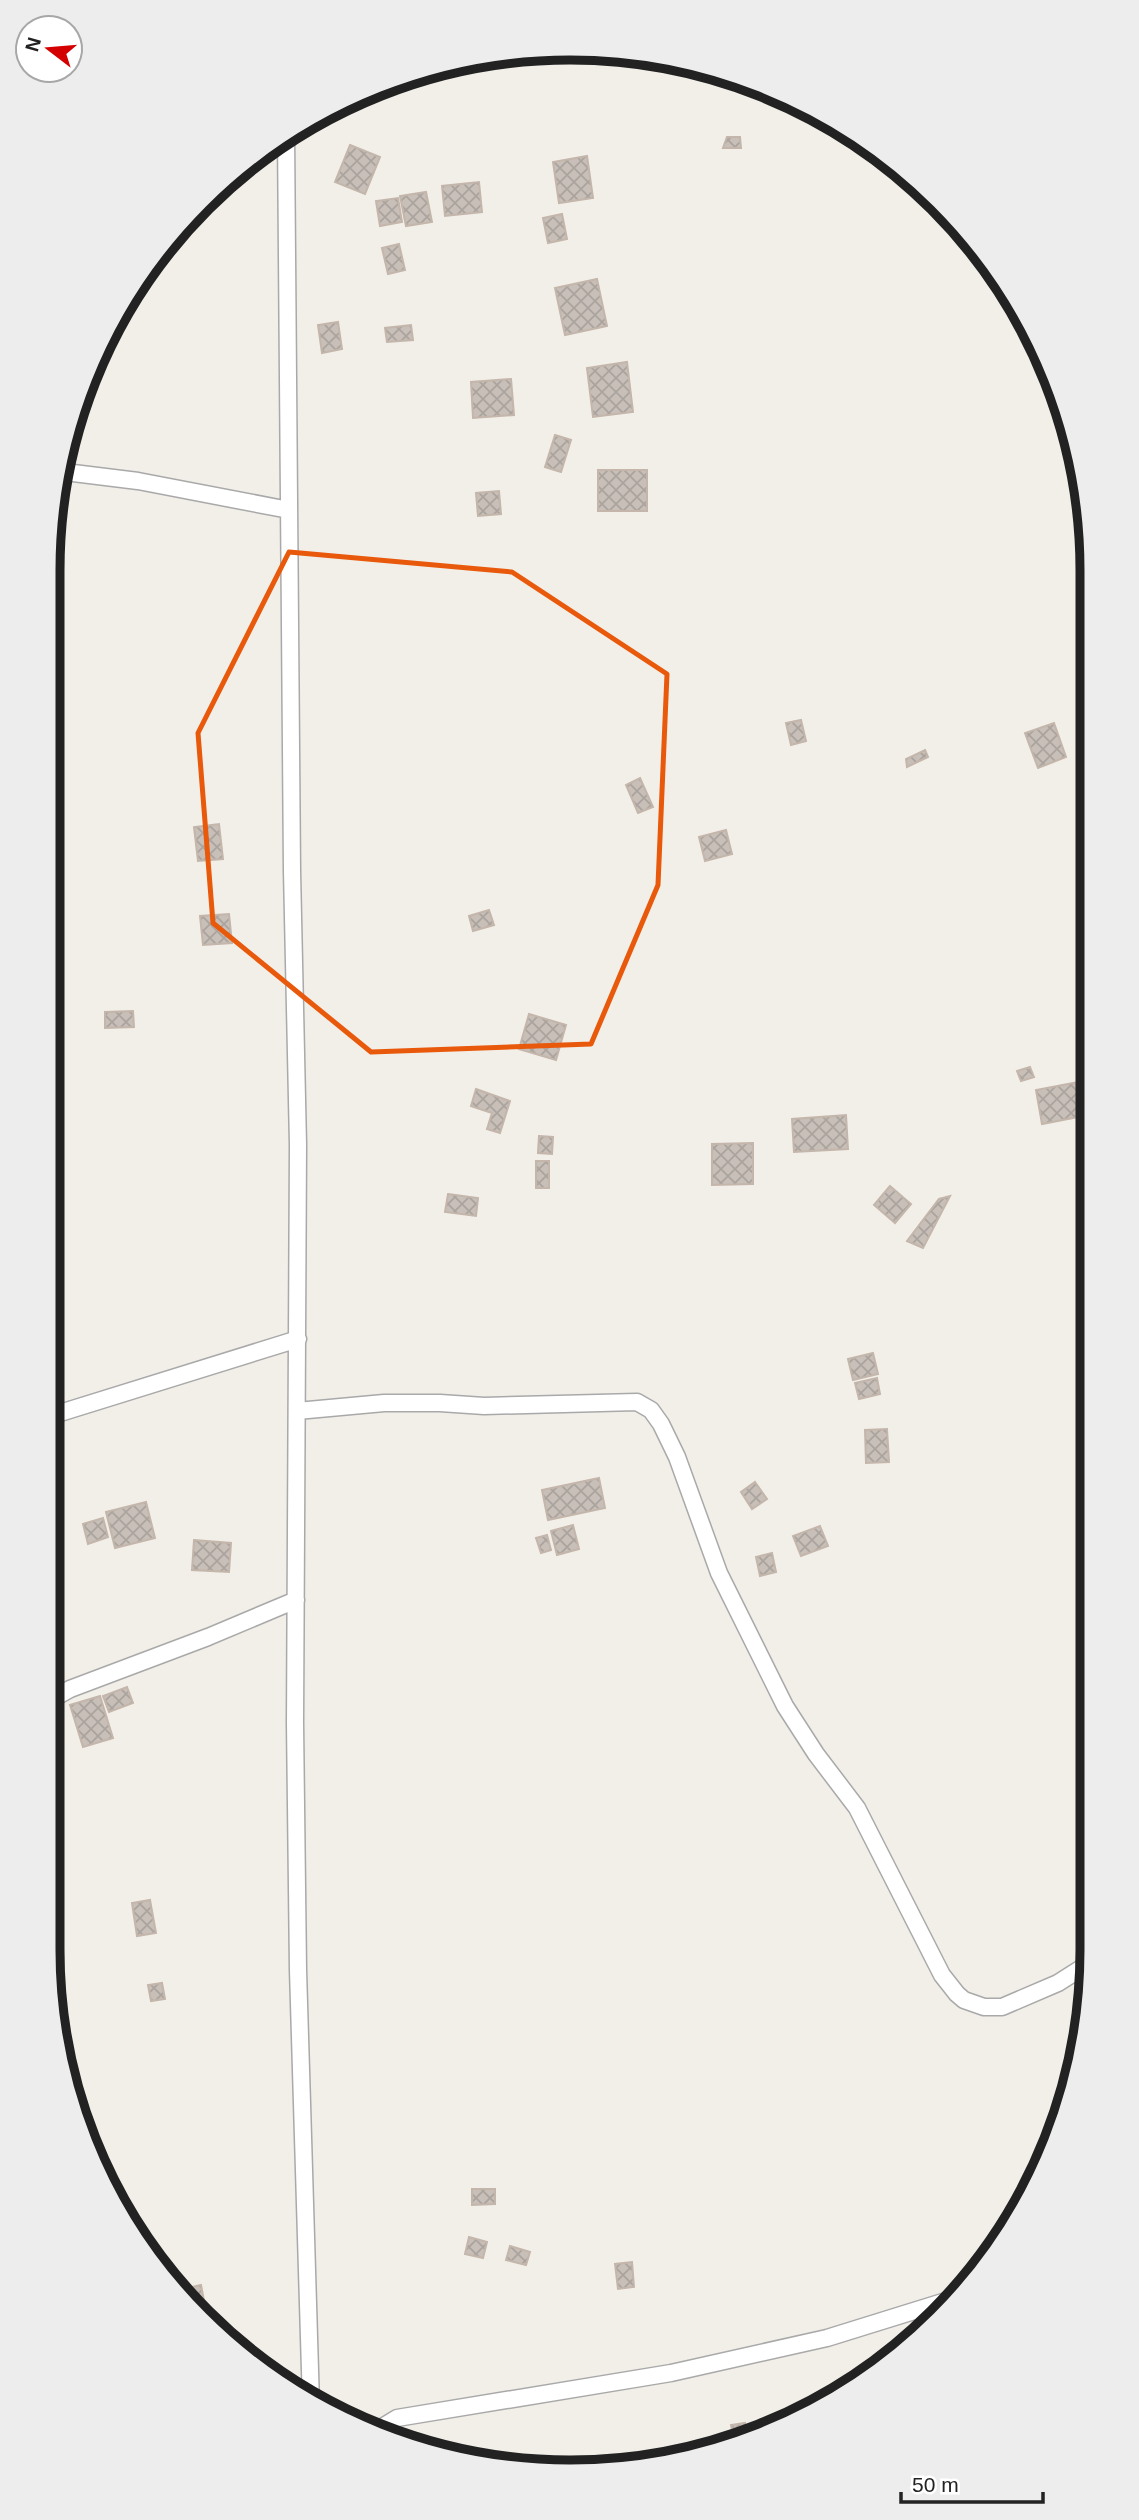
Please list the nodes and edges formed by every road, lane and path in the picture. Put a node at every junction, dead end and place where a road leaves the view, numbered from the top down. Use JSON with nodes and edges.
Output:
{"nodes":[{"id":1,"x":286,"y":145,"type":"edge"},
{"id":2,"x":69,"y":472,"type":"edge"},
{"id":3,"x":289,"y":510,"type":"junction"},
{"id":4,"x":298,"y":1339,"type":"junction"},
{"id":5,"x":298,"y":1411,"type":"junction"},
{"id":6,"x":60,"y":1413,"type":"edge"},
{"id":7,"x":296,"y":1600,"type":"junction"},
{"id":8,"x":60,"y":1695,"type":"edge"},
{"id":9,"x":1079,"y":1970,"type":"edge"},
{"id":10,"x":937,"y":2304,"type":"edge"},
{"id":11,"x":310,"y":2389,"type":"edge"},
{"id":12,"x":385,"y":2426,"type":"edge"}],
"edges":[{"from":1,"to":3,"type":"street"},
{"from":2,"to":3,"type":"street"},
{"from":3,"to":4,"type":"street"},
{"from":4,"to":5,"type":"street"},
{"from":4,"to":6,"type":"street"},
{"from":5,"to":7,"type":"street"},
{"from":5,"to":9,"type":"street"},
{"from":7,"to":8,"type":"street"},
{"from":7,"to":11,"type":"street"},
{"from":10,"to":12,"type":"street"}]}
